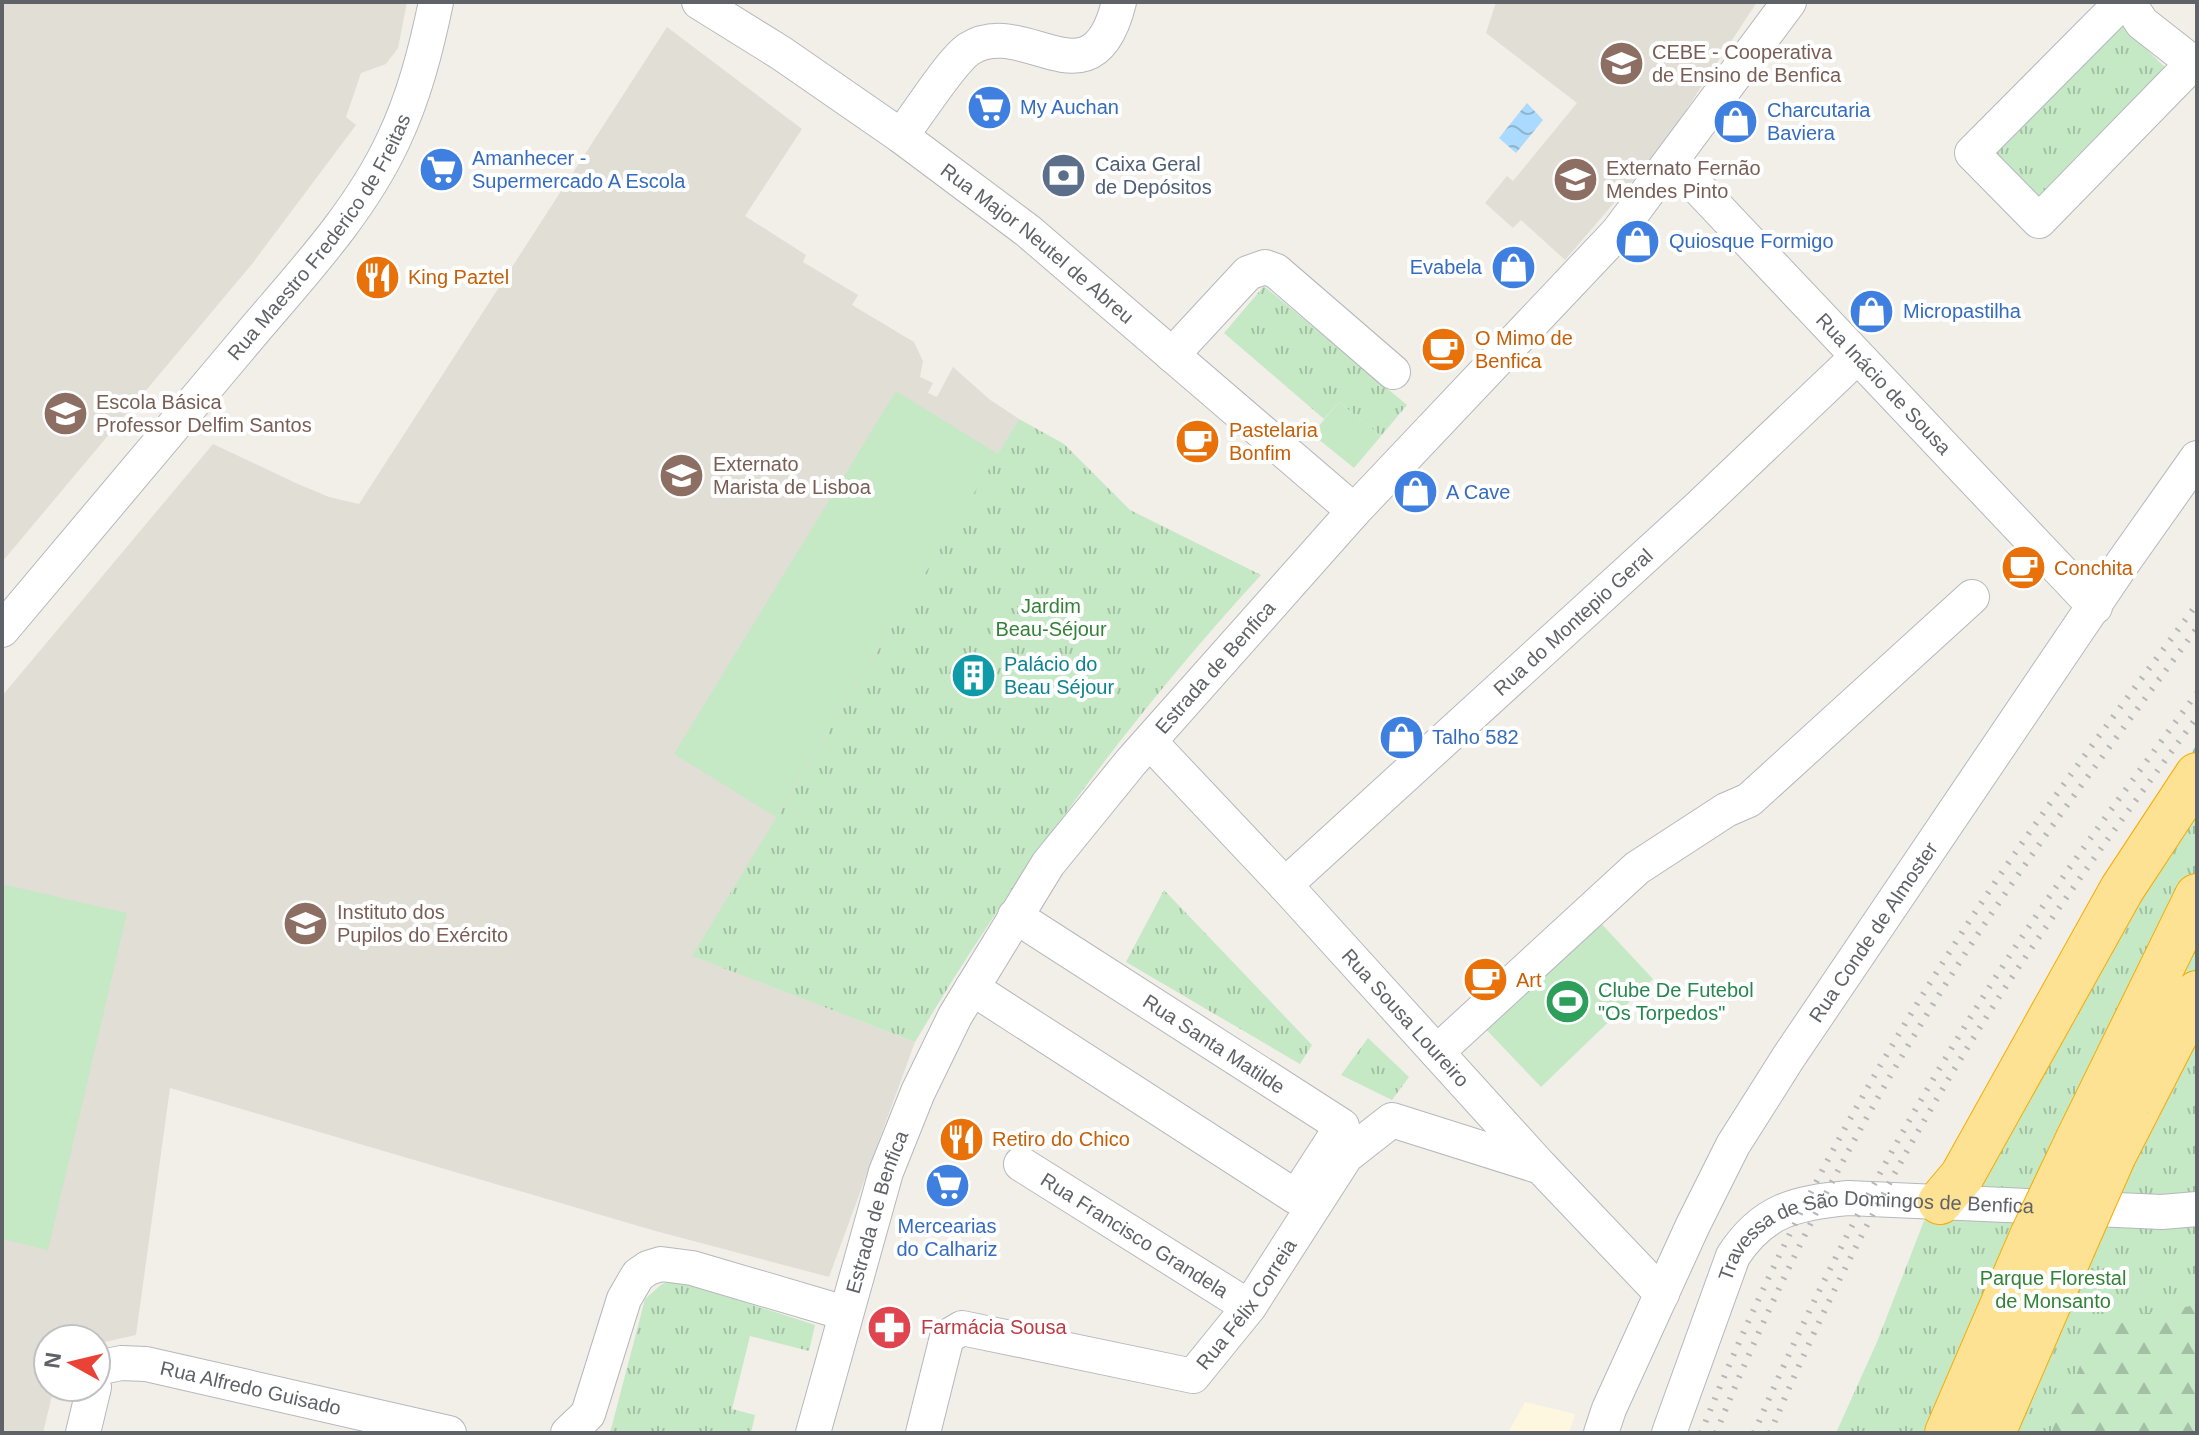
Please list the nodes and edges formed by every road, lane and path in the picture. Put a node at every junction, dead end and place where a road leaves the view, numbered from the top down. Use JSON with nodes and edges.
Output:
{"nodes":[{"id":1,"x":436,"y":2,"type":"edge"},
{"id":2,"x":699,"y":2,"type":"edge"},
{"id":3,"x":1119,"y":2,"type":"edge"},
{"id":4,"x":2125,"y":2,"type":"edge"},
{"id":5,"x":1786,"y":3,"type":"edge"},
{"id":6,"x":2195,"y":64,"type":"edge"},
{"id":7,"x":901,"y":136,"type":"junction"},
{"id":8,"x":1672,"y":160,"type":"junction"},
{"id":9,"x":1172,"y":355,"type":"junction"},
{"id":10,"x":1857,"y":357,"type":"junction"},
{"id":11,"x":1393,"y":372,"type":"dead end"},
{"id":12,"x":2197,"y":458,"type":"edge"},
{"id":13,"x":1354,"y":511,"type":"junction"},
{"id":14,"x":1972,"y":597,"type":"dead end"},
{"id":15,"x":2095,"y":607,"type":"junction"},
{"id":16,"x":2,"y":630,"type":"edge"},
{"id":17,"x":1150,"y":742,"type":"junction"},
{"id":18,"x":2197,"y":775,"type":"edge"},
{"id":19,"x":1285,"y":885,"type":"junction"},
{"id":20,"x":2197,"y":896,"type":"edge"},
{"id":21,"x":1015,"y":916,"type":"junction"},
{"id":22,"x":972,"y":988,"type":"junction"},
{"id":23,"x":2197,"y":993,"type":"edge"},
{"id":24,"x":1437,"y":1052,"type":"junction"},
{"id":25,"x":2096,"y":1147,"type":"junction"},
{"id":26,"x":1021,"y":1164,"type":"dead end"},
{"id":27,"x":1541,"y":1167,"type":"junction"},
{"id":28,"x":1940,"y":1202,"type":"junction"},
{"id":29,"x":2197,"y":1209,"type":"edge"},
{"id":30,"x":2052,"y":1242,"type":"junction"},
{"id":31,"x":1662,"y":1294,"type":"junction"},
{"id":32,"x":1249,"y":1307,"type":"junction"},
{"id":33,"x":845,"y":1313,"type":"junction"},
{"id":34,"x":112,"y":1366,"type":"edge"},
{"id":35,"x":90,"y":1403,"type":"edge"},
{"id":36,"x":439,"y":1432,"type":"edge"},
{"id":37,"x":83,"y":1433,"type":"edge"},
{"id":38,"x":568,"y":1433,"type":"edge"},
{"id":39,"x":813,"y":1433,"type":"edge"},
{"id":40,"x":923,"y":1433,"type":"edge"},
{"id":41,"x":1601,"y":1433,"type":"edge"},
{"id":42,"x":1669,"y":1433,"type":"edge"},
{"id":43,"x":1947,"y":1433,"type":"edge"},
{"id":44,"x":1993,"y":1433,"type":"edge"}],
"edges":[{"from":1,"to":16,"type":"street","name":"Rua Maestro Frederico de Freitas"},
{"from":2,"to":7,"type":"street","name":"Rua Major Neutel de Abreu"},
{"from":3,"to":7,"type":"street"},
{"from":4,"to":6,"type":"street"},
{"from":4,"to":6,"type":"street"},
{"from":5,"to":8,"type":"street","name":"Estrada de Benfica"},
{"from":7,"to":9,"type":"street","name":"Rua Major Neutel de Abreu"},
{"from":8,"to":10,"type":"street","name":"Rua Inácio de Sousa"},
{"from":8,"to":13,"type":"street","name":"Estrada de Benfica"},
{"from":9,"to":11,"type":"street"},
{"from":9,"to":13,"type":"street","name":"Rua Major Neutel de Abreu"},
{"from":10,"to":15,"type":"street","name":"Rua Inácio de Sousa"},
{"from":10,"to":19,"type":"street","name":"Rua do Montepio Geral"},
{"from":12,"to":15,"type":"street","name":"Rua Conde de Almoster"},
{"from":13,"to":17,"type":"street","name":"Estrada de Benfica"},
{"from":14,"to":24,"type":"street"},
{"from":15,"to":31,"type":"street","name":"Rua Conde de Almoster"},
{"from":17,"to":19,"type":"street","name":"Rua Sousa Loureiro"},
{"from":17,"to":21,"type":"street","name":"Estrada de Benfica"},
{"from":18,"to":28,"type":"highway"},
{"from":19,"to":24,"type":"street","name":"Rua Sousa Loureiro"},
{"from":20,"to":25,"type":"highway"},
{"from":21,"to":22,"type":"street","name":"Estrada de Benfica"},
{"from":21,"to":22,"type":"street","name":"Rua Santa Matilde"},
{"from":22,"to":33,"type":"street","name":"Estrada de Benfica"},
{"from":23,"to":25,"type":"highway"},
{"from":24,"to":27,"type":"street","name":"Rua Sousa Loureiro"},
{"from":25,"to":30,"type":"highway","bridge":true},
{"from":26,"to":32,"type":"street","name":"Rua Francisco Grandela"},
{"from":27,"to":31,"type":"street","name":"Rua Sousa Loureiro"},
{"from":27,"to":32,"type":"street","name":"Rua Félix Correia"},
{"from":28,"to":29,"type":"street","name":"Travessa de São Domingos de Benfica"},
{"from":28,"to":42,"type":"street","name":"Travessa de São Domingos de Benfica"},
{"from":30,"to":43,"type":"highway"},
{"from":30,"to":44,"type":"highway"},
{"from":31,"to":41,"type":"street","name":"Rua Conde de Almoster"},
{"from":32,"to":40,"type":"street","name":"Rua Félix Correia"},
{"from":33,"to":38,"type":"street"},
{"from":33,"to":39,"type":"street","name":"Estrada de Benfica"},
{"from":34,"to":36,"type":"street","name":"Rua Alfredo Guisado"},
{"from":35,"to":37,"type":"street"}]}
